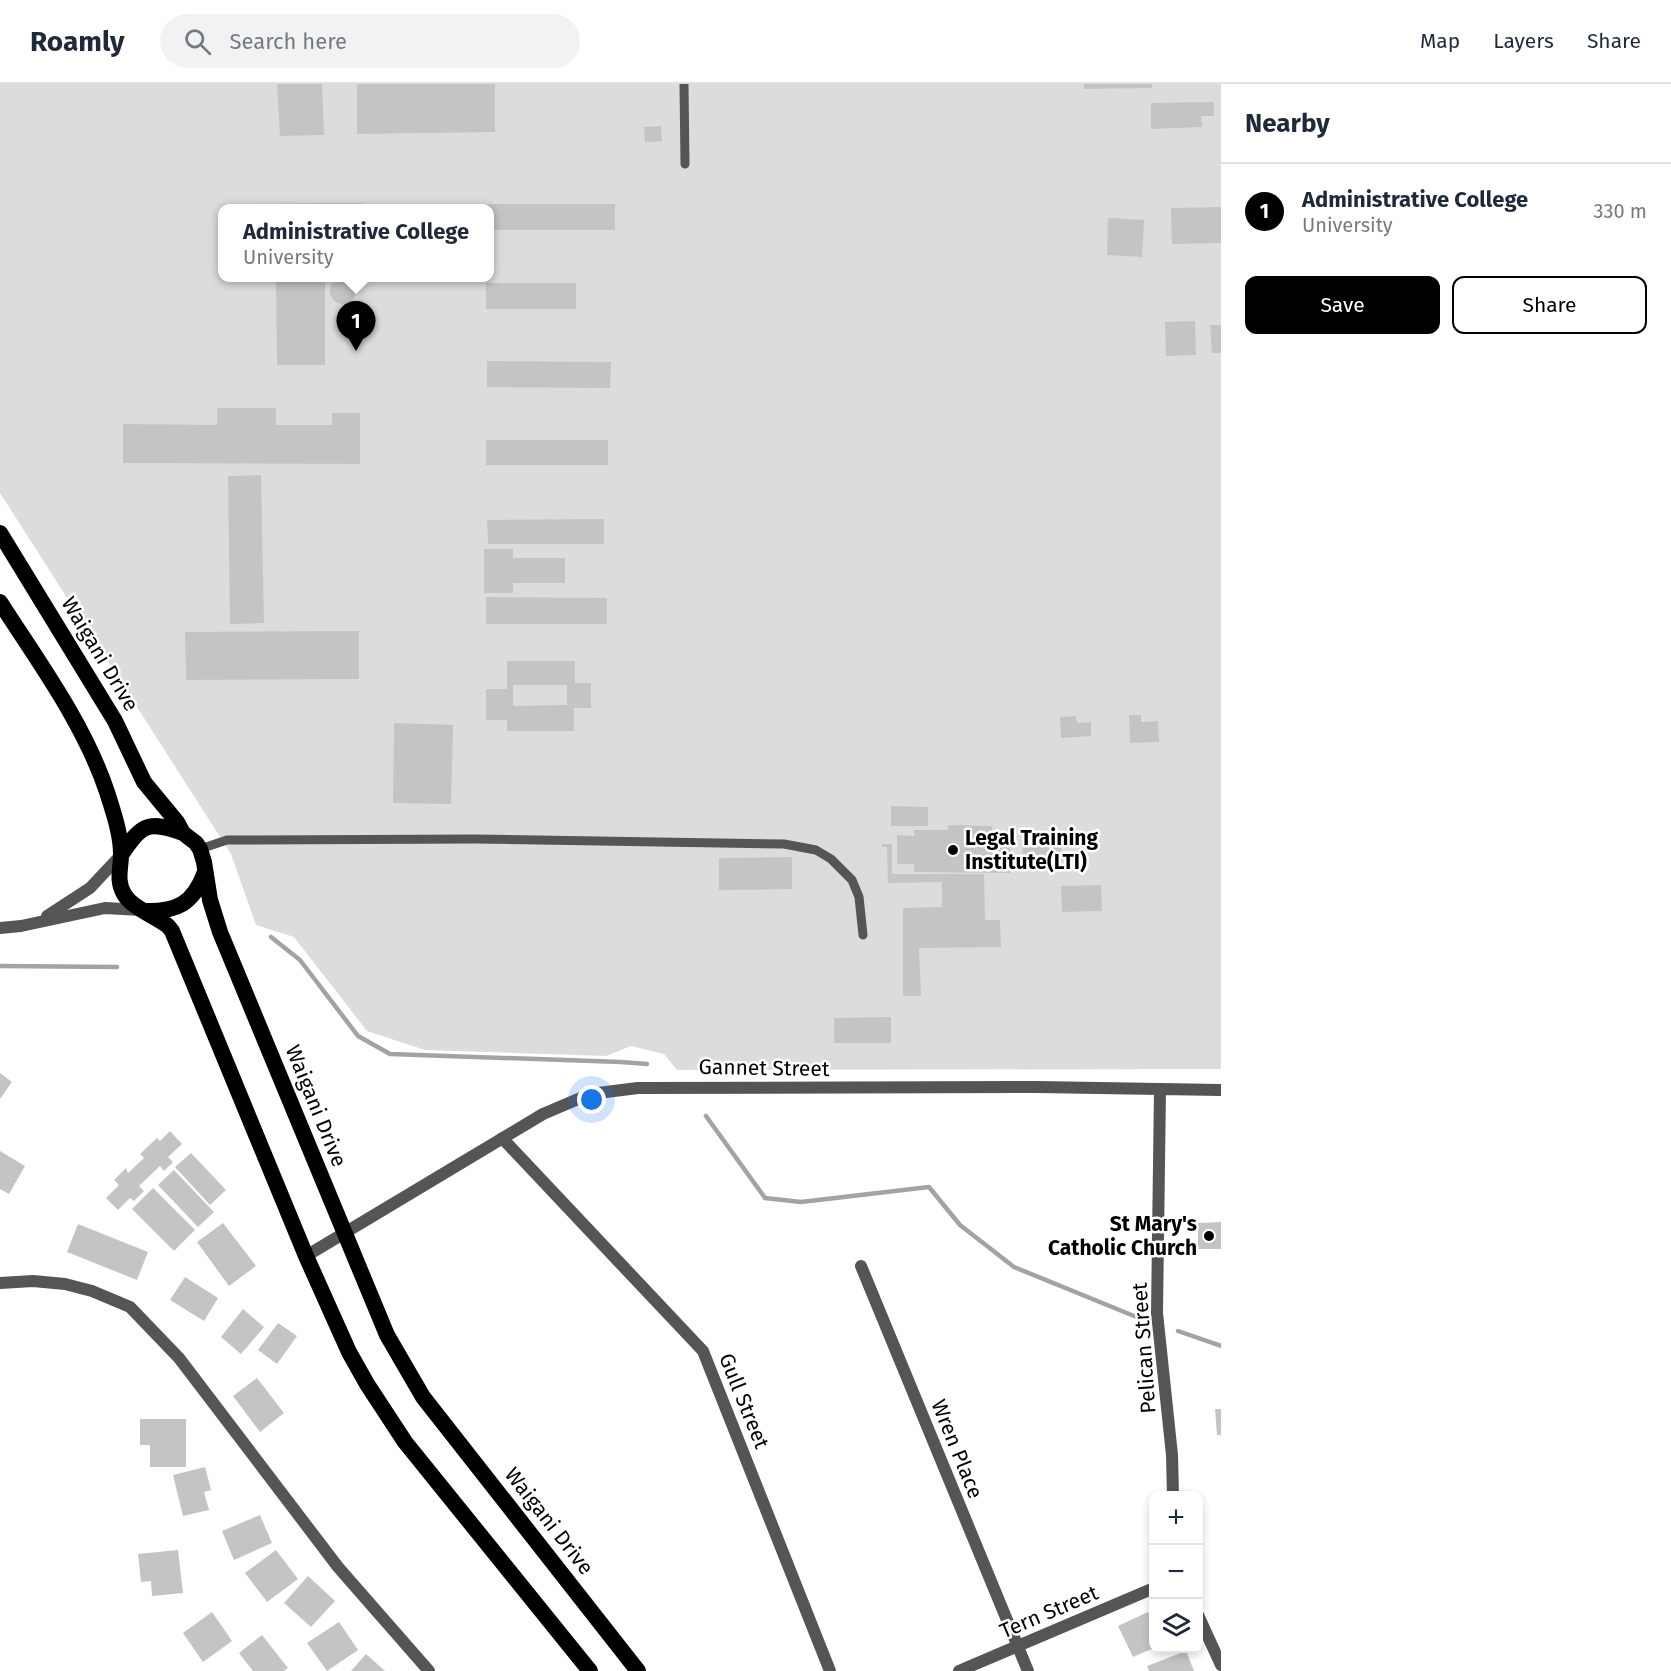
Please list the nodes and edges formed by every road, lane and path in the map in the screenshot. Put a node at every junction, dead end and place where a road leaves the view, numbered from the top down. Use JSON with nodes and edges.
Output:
{"nodes":[{"id":1,"x":684,"y":84,"type":"edge"},
{"id":2,"x":685,"y":164,"type":"dead end"},
{"id":3,"x":0,"y":533,"type":"edge"},
{"id":4,"x":0,"y":602,"type":"edge"},
{"id":5,"x":183,"y":833,"type":"junction"},
{"id":6,"x":200,"y":849,"type":"junction"},
{"id":7,"x":121,"y":855,"type":"junction"},
{"id":8,"x":205,"y":872,"type":"junction"},
{"id":9,"x":144,"y":911,"type":"junction"},
{"id":10,"x":39,"y":922,"type":"junction"},
{"id":11,"x":0,"y":928,"type":"edge"},
{"id":12,"x":863,"y":935,"type":"dead end"},
{"id":13,"x":1160,"y":1090,"type":"junction"},
{"id":14,"x":1221,"y":1090,"type":"edge"},
{"id":15,"x":502,"y":1138,"type":"junction"},
{"id":16,"x":345,"y":1234,"type":"junction"},
{"id":17,"x":306,"y":1256,"type":"junction"},
{"id":18,"x":861,"y":1266,"type":"dead end"},
{"id":19,"x":0,"y":1283,"type":"edge"},
{"id":20,"x":1173,"y":1491,"type":"edge"},
{"id":21,"x":1149,"y":1590,"type":"edge"},
{"id":22,"x":1203,"y":1626,"type":"edge"},
{"id":23,"x":1018,"y":1647,"type":"junction"},
{"id":24,"x":1221,"y":1665,"type":"edge"},
{"id":25,"x":429,"y":1671,"type":"edge"},
{"id":26,"x":590,"y":1671,"type":"edge"},
{"id":27,"x":638,"y":1671,"type":"edge"},
{"id":28,"x":830,"y":1671,"type":"edge"},
{"id":29,"x":959,"y":1671,"type":"edge"},
{"id":30,"x":1028,"y":1671,"type":"edge"}],
"edges":[{"from":1,"to":2,"type":"lane"},
{"from":3,"to":5,"type":"highway","name":"Waigani Drive"},
{"from":4,"to":7,"type":"highway"},
{"from":5,"to":6,"type":"highway","name":"Waigani Drive"},
{"from":5,"to":7,"type":"highway"},
{"from":6,"to":8,"type":"highway","name":"Waigani Drive"},
{"from":6,"to":12,"type":"lane"},
{"from":7,"to":9,"type":"highway"},
{"from":7,"to":10,"type":"street"},
{"from":8,"to":9,"type":"highway"},
{"from":8,"to":16,"type":"highway","name":"Waigani Drive"},
{"from":9,"to":10,"type":"street"},
{"from":9,"to":17,"type":"highway"},
{"from":10,"to":11,"type":"street"},
{"from":13,"to":14,"type":"street","name":"Gannet Street"},
{"from":13,"to":15,"type":"street","name":"Gannet Street"},
{"from":13,"to":20,"type":"street","name":"Pelican Street"},
{"from":15,"to":16,"type":"street","name":"Gannet Street"},
{"from":15,"to":28,"type":"street","name":"Gull Street"},
{"from":16,"to":17,"type":"street","name":"Gannet Street"},
{"from":16,"to":27,"type":"highway","name":"Waigani Drive"},
{"from":17,"to":26,"type":"highway"},
{"from":18,"to":23,"type":"street","name":"Wren Place"},
{"from":19,"to":25,"type":"street"},
{"from":21,"to":23,"type":"street","name":"Tern Street"},
{"from":22,"to":24,"type":"street"},
{"from":23,"to":29,"type":"street","name":"Tern Street"},
{"from":23,"to":30,"type":"street","name":"Wren Place"}]}
